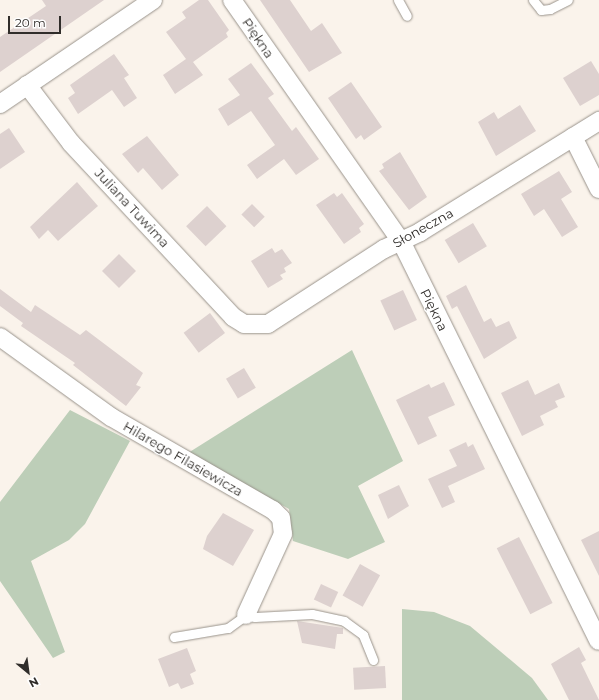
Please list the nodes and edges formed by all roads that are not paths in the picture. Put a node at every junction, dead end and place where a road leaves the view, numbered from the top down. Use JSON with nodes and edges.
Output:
{"nodes":[{"id":1,"x":153,"y":0,"type":"edge"},
{"id":2,"x":232,"y":0,"type":"edge"},
{"id":3,"x":398,"y":0,"type":"edge"},
{"id":4,"x":533,"y":0,"type":"edge"},
{"id":5,"x":568,"y":0,"type":"edge"},
{"id":6,"x":407,"y":16,"type":"dead end"},
{"id":7,"x":27,"y":85,"type":"junction"},
{"id":8,"x":0,"y":104,"type":"edge"},
{"id":9,"x":599,"y":121,"type":"edge"},
{"id":10,"x":573,"y":137,"type":"junction"},
{"id":11,"x":599,"y":189,"type":"edge"},
{"id":12,"x":401,"y":241,"type":"junction"},
{"id":13,"x":244,"y":324,"type":"joint"},
{"id":14,"x":0,"y":337,"type":"edge"},
{"id":15,"x":246,"y":615,"type":"junction"},
{"id":16,"x":174,"y":637,"type":"dead end"},
{"id":17,"x":599,"y":641,"type":"edge"},
{"id":18,"x":373,"y":660,"type":"dead end"}],
"edges":[{"from":1,"to":7,"type":"street"},
{"from":2,"to":12,"type":"street","name":"Piękna"},
{"from":3,"to":6,"type":"lane"},
{"from":4,"to":5,"type":"lane"},
{"from":7,"to":8,"type":"street"},
{"from":7,"to":13,"type":"street","name":"Juliana Tuwima"},
{"from":9,"to":10,"type":"street","name":"Słoneczna"},
{"from":10,"to":11,"type":"street"},
{"from":10,"to":12,"type":"street","name":"Słoneczna"},
{"from":12,"to":13,"type":"street","name":"Słoneczna"},
{"from":12,"to":17,"type":"street","name":"Piękna"},
{"from":14,"to":15,"type":"street","name":"Hilarego Filasiewicza"},
{"from":15,"to":16,"type":"lane"},
{"from":15,"to":18,"type":"lane"}]}
